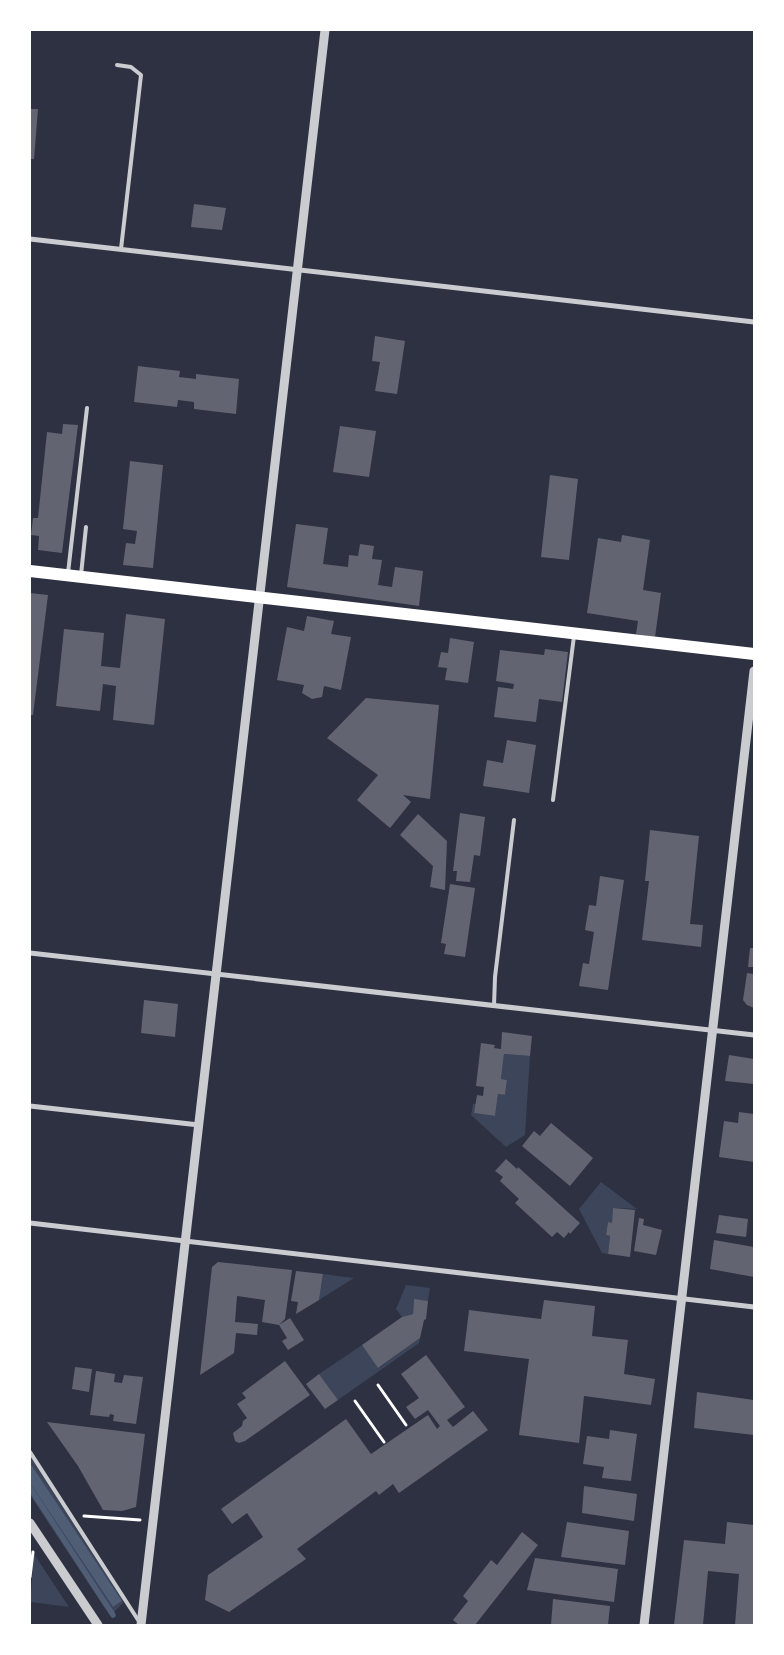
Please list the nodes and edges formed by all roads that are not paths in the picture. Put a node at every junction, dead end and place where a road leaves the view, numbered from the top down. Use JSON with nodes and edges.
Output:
{"nodes":[{"id":1,"x":325,"y":30,"type":"edge"},
{"id":2,"x":117,"y":65,"type":"dead end"},
{"id":3,"x":30,"y":239,"type":"edge"},
{"id":4,"x":121,"y":249,"type":"junction"},
{"id":5,"x":297,"y":269,"type":"junction"},
{"id":6,"x":754,"y":322,"type":"edge"},
{"id":7,"x":87,"y":408,"type":"dead end"},
{"id":8,"x":86,"y":527,"type":"dead end"},
{"id":9,"x":30,"y":571,"type":"edge"},
{"id":10,"x":74,"y":576,"type":"junction"},
{"id":11,"x":260,"y":597,"type":"junction"},
{"id":12,"x":574,"y":633,"type":"junction"},
{"id":13,"x":754,"y":654,"type":"edge"},
{"id":14,"x":754,"y":671,"type":"edge"},
{"id":15,"x":553,"y":800,"type":"dead end"},
{"id":16,"x":514,"y":820,"type":"dead end"},
{"id":17,"x":30,"y":953,"type":"edge"},
{"id":18,"x":216,"y":974,"type":"junction"},
{"id":19,"x":494,"y":1006,"type":"junction"},
{"id":20,"x":712,"y":1030,"type":"junction"},
{"id":21,"x":754,"y":1035,"type":"edge"},
{"id":22,"x":30,"y":1106,"type":"edge"},
{"id":23,"x":199,"y":1125,"type":"junction"},
{"id":24,"x":30,"y":1223,"type":"edge"},
{"id":25,"x":186,"y":1241,"type":"junction"},
{"id":26,"x":682,"y":1299,"type":"junction"},
{"id":27,"x":754,"y":1307,"type":"edge"},
{"id":28,"x":30,"y":1452,"type":"edge"},
{"id":29,"x":30,"y":1522,"type":"edge"},
{"id":30,"x":98,"y":1625,"type":"edge"},
{"id":31,"x":141,"y":1625,"type":"edge"},
{"id":32,"x":644,"y":1625,"type":"edge"}],
"edges":[{"from":1,"to":5,"type":"street"},
{"from":2,"to":4,"type":"lane"},
{"from":3,"to":4,"type":"street"},
{"from":4,"to":5,"type":"street"},
{"from":5,"to":6,"type":"street"},
{"from":5,"to":11,"type":"street"},
{"from":7,"to":10,"type":"lane"},
{"from":8,"to":10,"type":"lane"},
{"from":9,"to":10,"type":"main road"},
{"from":10,"to":11,"type":"main road"},
{"from":11,"to":12,"type":"main road"},
{"from":11,"to":18,"type":"street"},
{"from":12,"to":13,"type":"main road"},
{"from":12,"to":15,"type":"lane"},
{"from":14,"to":20,"type":"street"},
{"from":16,"to":19,"type":"lane"},
{"from":17,"to":18,"type":"street"},
{"from":18,"to":19,"type":"street"},
{"from":18,"to":23,"type":"street"},
{"from":19,"to":20,"type":"street"},
{"from":20,"to":21,"type":"street"},
{"from":20,"to":26,"type":"street"},
{"from":22,"to":23,"type":"street"},
{"from":23,"to":25,"type":"street"},
{"from":24,"to":25,"type":"street"},
{"from":25,"to":26,"type":"street"},
{"from":25,"to":31,"type":"street"},
{"from":26,"to":27,"type":"street"},
{"from":26,"to":32,"type":"street"},
{"from":28,"to":31,"type":"lane"},
{"from":29,"to":30,"type":"street"}]}
